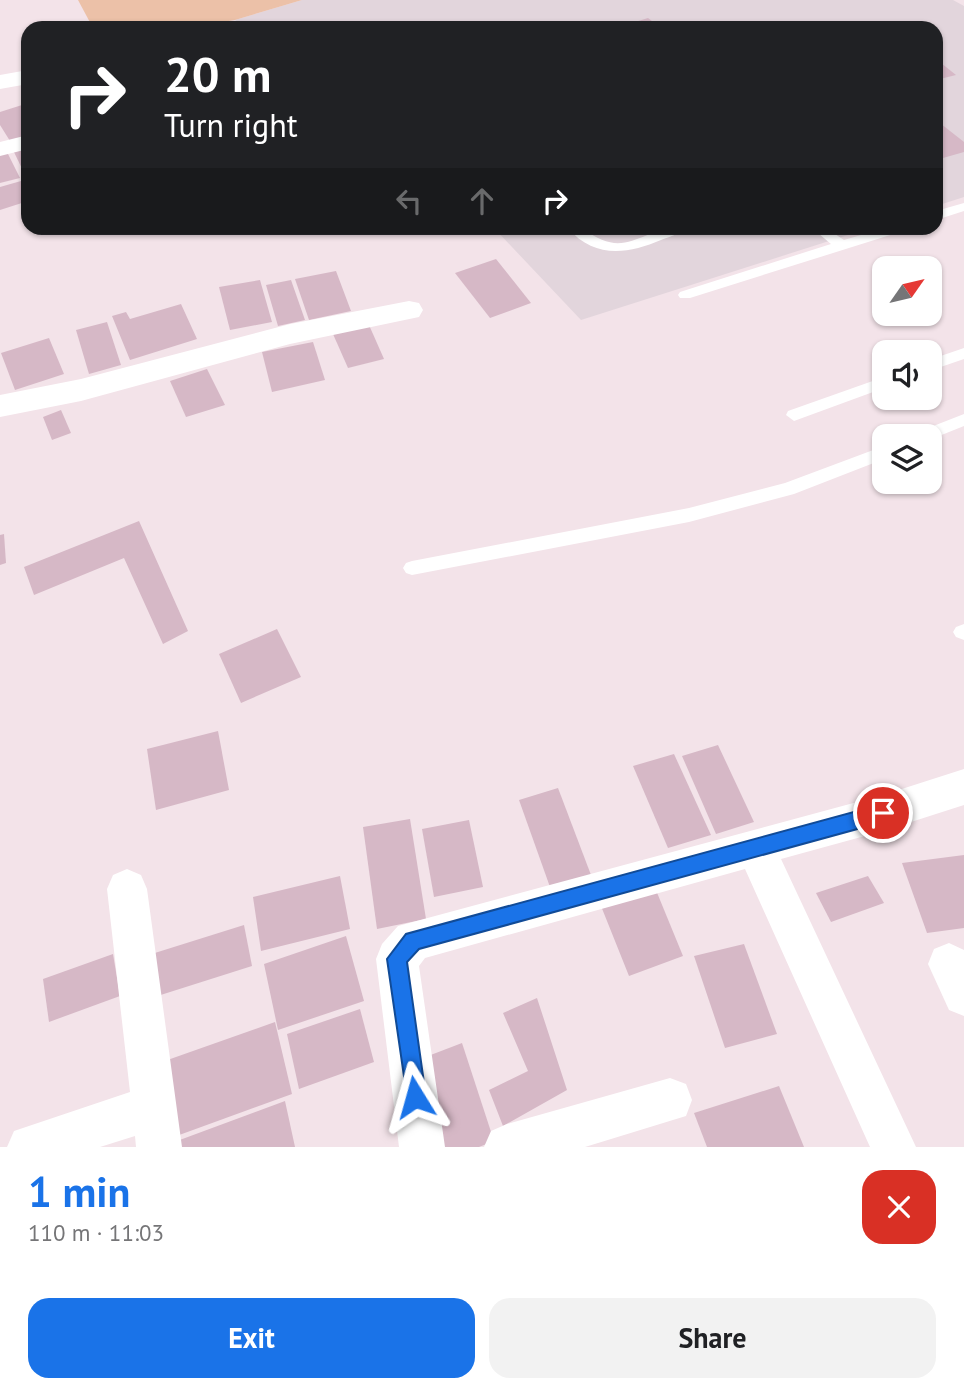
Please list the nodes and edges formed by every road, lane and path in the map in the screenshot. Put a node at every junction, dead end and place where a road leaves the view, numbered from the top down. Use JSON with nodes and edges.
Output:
{"nodes":[{"id":1,"x":21,"y":78,"type":"edge"},
{"id":2,"x":0,"y":82,"type":"edge"},
{"id":3,"x":21,"y":144,"type":"edge"},
{"id":4,"x":0,"y":149,"type":"edge"},
{"id":5,"x":964,"y":207,"type":"edge"},
{"id":6,"x":943,"y":214,"type":"edge"},
{"id":7,"x":583,"y":235,"type":"edge"},
{"id":8,"x":659,"y":235,"type":"edge"},
{"id":9,"x":827,"y":235,"type":"edge"},
{"id":10,"x":875,"y":235,"type":"edge"},
{"id":11,"x":841,"y":245,"type":"junction"},
{"id":12,"x":685,"y":295,"type":"dead end"},
{"id":13,"x":409,"y":310,"type":"dead end"},
{"id":14,"x":964,"y":353,"type":"edge"},
{"id":15,"x":942,"y":361,"type":"edge"},
{"id":16,"x":872,"y":386,"type":"edge"},
{"id":17,"x":0,"y":406,"type":"edge"},
{"id":18,"x":794,"y":415,"type":"dead end"},
{"id":19,"x":964,"y":420,"type":"edge"},
{"id":20,"x":942,"y":429,"type":"edge"},
{"id":21,"x":872,"y":457,"type":"edge"},
{"id":22,"x":412,"y":568,"type":"dead end"},
{"id":23,"x":964,"y":787,"type":"edge"},
{"id":24,"x":755,"y":847,"type":"junction"},
{"id":25,"x":127,"y":889,"type":"dead end"},
{"id":26,"x":670,"y":1100,"type":"dead end"},
{"id":27,"x":157,"y":1127,"type":"edge"},
{"id":28,"x":30,"y":1147,"type":"edge"},
{"id":29,"x":422,"y":1147,"type":"edge"},
{"id":30,"x":508,"y":1147,"type":"edge"},
{"id":31,"x":893,"y":1147,"type":"edge"}],
"edges":[{"from":1,"to":2,"type":"street"},
{"from":3,"to":4,"type":"street"},
{"from":5,"to":6,"type":"lane"},
{"from":7,"to":8,"type":"lane"},
{"from":9,"to":11,"type":"lane"},
{"from":10,"to":11,"type":"lane"},
{"from":11,"to":12,"type":"lane"},
{"from":13,"to":17,"type":"street"},
{"from":14,"to":15,"type":"lane"},
{"from":16,"to":18,"type":"lane"},
{"from":19,"to":20,"type":"lane"},
{"from":21,"to":22,"type":"lane"},
{"from":23,"to":24,"type":"street"},
{"from":24,"to":29,"type":"street"},
{"from":24,"to":31,"type":"street"},
{"from":25,"to":27,"type":"street"},
{"from":26,"to":30,"type":"street"},
{"from":27,"to":28,"type":"street"}]}
